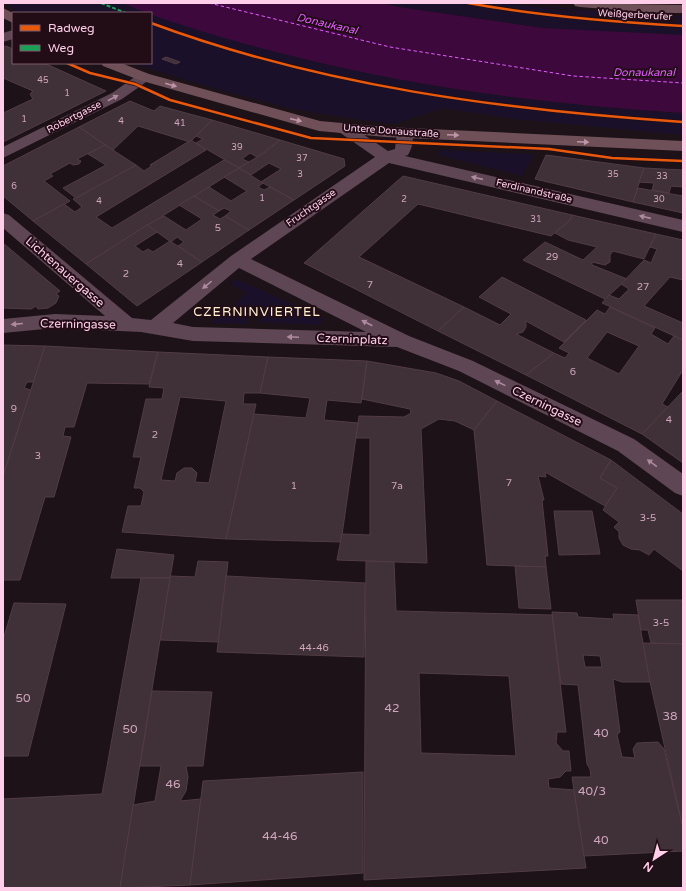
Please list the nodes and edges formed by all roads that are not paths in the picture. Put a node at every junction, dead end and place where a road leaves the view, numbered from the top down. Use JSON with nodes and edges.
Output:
{"nodes":[{"id":1,"x":580,"y":3,"type":"edge"},
{"id":2,"x":683,"y":9,"type":"edge"},
{"id":3,"x":3,"y":12,"type":"edge"},
{"id":4,"x":12,"y":18,"type":"edge"},
{"id":5,"x":110,"y":64,"type":"edge"},
{"id":6,"x":144,"y":78,"type":"junction"},
{"id":7,"x":345,"y":128,"type":"junction"},
{"id":8,"x":405,"y":133,"type":"junction"},
{"id":9,"x":683,"y":146,"type":"edge"},
{"id":10,"x":3,"y":153,"type":"edge"},
{"id":11,"x":386,"y":157,"type":"junction"},
{"id":12,"x":3,"y":219,"type":"edge"},
{"id":13,"x":683,"y":226,"type":"edge"},
{"id":14,"x":237,"y":260,"type":"junction"},
{"id":15,"x":128,"y":325,"type":"junction"},
{"id":16,"x":3,"y":326,"type":"edge"},
{"id":17,"x":154,"y":328,"type":"junction"},
{"id":18,"x":402,"y":341,"type":"junction"},
{"id":19,"x":683,"y":486,"type":"edge"}],
"edges":[{"from":1,"to":2,"type":"main road"},
{"from":3,"to":4,"type":"main road"},
{"from":5,"to":6,"type":"main road","name":"Untere Donaustraße"},
{"from":6,"to":7,"type":"main road","name":"Untere Donaustraße","one_way":true},
{"from":10,"to":6,"type":"street","name":"Robertgasse","one_way":true},
{"from":7,"to":8,"type":"main road","name":"Untere Donaustraße"},
{"from":7,"to":11,"type":"street"},
{"from":8,"to":9,"type":"main road","name":"Untere Donaustraße","one_way":true},
{"from":8,"to":11,"type":"street","name":"Fruchtgasse"},
{"from":13,"to":11,"type":"street","name":"Ferdinandstraße","one_way":true},
{"from":11,"to":14,"type":"street","name":"Fruchtgasse"},
{"from":12,"to":15,"type":"street","name":"Lichtenauergasse"},
{"from":14,"to":17,"type":"street","one_way":true},
{"from":18,"to":14,"type":"street","name":"Czerninplatz","one_way":true},
{"from":15,"to":16,"type":"street","name":"Czerningasse","one_way":true},
{"from":15,"to":17,"type":"street","name":"Czerningasse"},
{"from":18,"to":17,"type":"street","name":"Czerninplatz","one_way":true},
{"from":19,"to":18,"type":"street","name":"Czerningasse","one_way":true}]}
